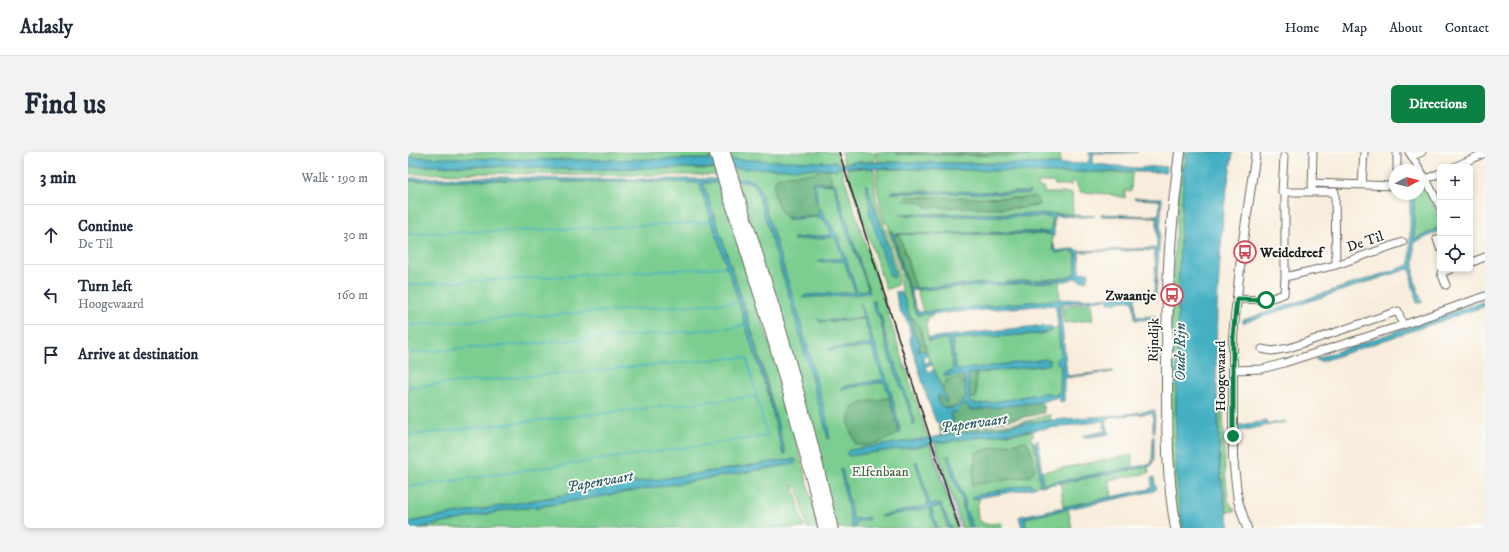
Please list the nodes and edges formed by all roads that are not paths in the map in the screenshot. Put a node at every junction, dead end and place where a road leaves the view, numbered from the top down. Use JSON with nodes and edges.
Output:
{"nodes":[{"id":1,"x":715,"y":152,"type":"edge"},
{"id":2,"x":724,"y":152,"type":"edge"},
{"id":3,"x":1180,"y":152,"type":"edge"},
{"id":4,"x":1256,"y":152,"type":"edge"},
{"id":5,"x":1313,"y":152,"type":"edge"},
{"id":6,"x":1364,"y":152,"type":"edge"},
{"id":7,"x":1397,"y":152,"type":"edge"},
{"id":8,"x":1422,"y":152,"type":"edge"},
{"id":9,"x":1485,"y":153,"type":"edge"},
{"id":10,"x":1411,"y":154,"type":"edge"},
{"id":11,"x":1284,"y":156,"type":"dead end"},
{"id":12,"x":1397,"y":164,"type":"edge"},
{"id":13,"x":1461,"y":164,"type":"edge"},
{"id":14,"x":1437,"y":174,"type":"edge"},
{"id":15,"x":1426,"y":179,"type":"junction"},
{"id":16,"x":1312,"y":183,"type":"junction"},
{"id":17,"x":1362,"y":185,"type":"junction"},
{"id":18,"x":1389,"y":186,"type":"edge"},
{"id":19,"x":731,"y":188,"type":"junction"},
{"id":20,"x":1285,"y":192,"type":"junction"},
{"id":21,"x":1312,"y":192,"type":"junction"},
{"id":22,"x":1437,"y":201,"type":"edge"},
{"id":23,"x":1403,"y":242,"type":"dead end"},
{"id":24,"x":1485,"y":257,"type":"edge"},
{"id":25,"x":1473,"y":262,"type":"edge"},
{"id":26,"x":1336,"y":265,"type":"junction"},
{"id":27,"x":1443,"y":272,"type":"edge"},
{"id":28,"x":1285,"y":277,"type":"junction"},
{"id":29,"x":1446,"y":285,"type":"dead end"},
{"id":30,"x":1485,"y":296,"type":"edge"},
{"id":31,"x":1237,"y":299,"type":"junction"},
{"id":32,"x":1403,"y":325,"type":"junction"},
{"id":33,"x":1314,"y":340,"type":"junction"},
{"id":34,"x":1262,"y":349,"type":"dead end"},
{"id":35,"x":1317,"y":353,"type":"junction"},
{"id":36,"x":1233,"y":370,"type":"junction"},
{"id":37,"x":824,"y":528,"type":"edge"},
{"id":38,"x":832,"y":528,"type":"edge"},
{"id":39,"x":1176,"y":528,"type":"edge"},
{"id":40,"x":1247,"y":528,"type":"edge"}],
"edges":[{"from":1,"to":19,"type":"highway"},
{"from":2,"to":19,"type":"highway"},
{"from":3,"to":39,"type":"main road","name":"Rijndijk"},
{"from":4,"to":31,"type":"street","name":"Hoogewaard"},
{"from":5,"to":16,"type":"street"},
{"from":6,"to":17,"type":"street"},
{"from":7,"to":12,"type":"street"},
{"from":8,"to":10,"type":"street"},
{"from":9,"to":13,"type":"street"},
{"from":10,"to":15,"type":"street"},
{"from":11,"to":20,"type":"street"},
{"from":14,"to":15,"type":"street"},
{"from":15,"to":22,"type":"street"},
{"from":16,"to":17,"type":"street"},
{"from":16,"to":21,"type":"street"},
{"from":17,"to":18,"type":"street"},
{"from":19,"to":37,"type":"highway"},
{"from":19,"to":38,"type":"highway"},
{"from":20,"to":21,"type":"street"},
{"from":20,"to":28,"type":"street"},
{"from":21,"to":26,"type":"street","name":"De Til"},
{"from":23,"to":26,"type":"street","name":"De Til"},
{"from":24,"to":25,"type":"street"},
{"from":26,"to":28,"type":"street","name":"De Til"},
{"from":27,"to":29,"type":"street"},
{"from":28,"to":31,"type":"street"},
{"from":30,"to":32,"type":"street"},
{"from":31,"to":36,"type":"street","name":"Hoogewaard"},
{"from":32,"to":33,"type":"street"},
{"from":32,"to":35,"type":"street"},
{"from":33,"to":34,"type":"street"},
{"from":33,"to":35,"type":"street"},
{"from":35,"to":36,"type":"street"},
{"from":36,"to":40,"type":"street","name":"Hoogewaard"}]}
